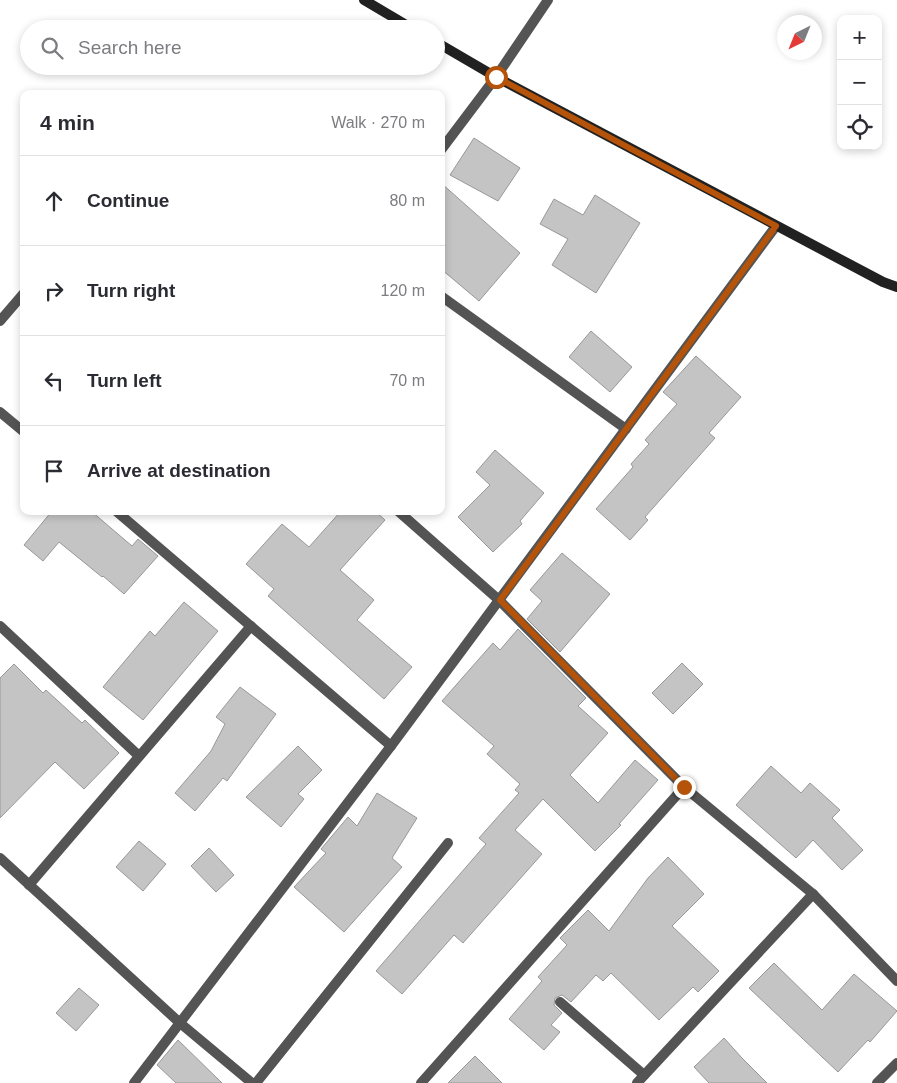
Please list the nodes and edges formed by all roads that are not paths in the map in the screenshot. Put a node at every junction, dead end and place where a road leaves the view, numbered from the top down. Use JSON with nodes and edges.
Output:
{"nodes":[{"id":1,"x":364,"y":0,"type":"edge"},
{"id":2,"x":548,"y":0,"type":"edge"},
{"id":3,"x":398,"y":20,"type":"edge"},
{"id":4,"x":445,"y":47,"type":"edge"},
{"id":5,"x":496,"y":77,"type":"junction"},
{"id":6,"x":445,"y":145,"type":"edge"},
{"id":7,"x":776,"y":226,"type":"junction"},
{"id":8,"x":897,"y":288,"type":"edge"},
{"id":9,"x":20,"y":298,"type":"edge"},
{"id":10,"x":445,"y":299,"type":"edge"},
{"id":11,"x":0,"y":321,"type":"edge"},
{"id":12,"x":0,"y":412,"type":"edge"},
{"id":13,"x":20,"y":429,"type":"edge"},
{"id":14,"x":626,"y":429,"type":"junction"},
{"id":15,"x":121,"y":515,"type":"edge"},
{"id":16,"x":403,"y":515,"type":"edge"},
{"id":17,"x":500,"y":600,"type":"junction"},
{"id":18,"x":0,"y":626,"type":"edge"},
{"id":19,"x":250,"y":626,"type":"junction"},
{"id":20,"x":391,"y":746,"type":"junction"},
{"id":21,"x":139,"y":756,"type":"junction"},
{"id":22,"x":684,"y":787,"type":"junction"},
{"id":23,"x":448,"y":843,"type":"dead end"},
{"id":24,"x":0,"y":858,"type":"edge"},
{"id":25,"x":29,"y":885,"type":"junction"},
{"id":26,"x":813,"y":894,"type":"junction"},
{"id":27,"x":897,"y":981,"type":"edge"},
{"id":28,"x":560,"y":1002,"type":"dead end"},
{"id":29,"x":180,"y":1023,"type":"junction"},
{"id":30,"x":897,"y":1062,"type":"edge"},
{"id":31,"x":640,"y":1079,"type":"edge"},
{"id":32,"x":134,"y":1083,"type":"edge"},
{"id":33,"x":254,"y":1083,"type":"edge"},
{"id":34,"x":421,"y":1083,"type":"edge"},
{"id":35,"x":877,"y":1083,"type":"edge"}],
"edges":[{"from":1,"to":3,"type":"main road"},
{"from":2,"to":5,"type":"street"},
{"from":4,"to":5,"type":"main road"},
{"from":5,"to":6,"type":"street"},
{"from":5,"to":7,"type":"main road"},
{"from":7,"to":8,"type":"main road"},
{"from":7,"to":14,"type":"street"},
{"from":9,"to":11,"type":"street"},
{"from":10,"to":14,"type":"street"},
{"from":12,"to":13,"type":"street"},
{"from":14,"to":17,"type":"street"},
{"from":15,"to":19,"type":"street"},
{"from":16,"to":17,"type":"street"},
{"from":17,"to":20,"type":"street"},
{"from":17,"to":22,"type":"street"},
{"from":18,"to":21,"type":"street"},
{"from":19,"to":20,"type":"street"},
{"from":19,"to":21,"type":"street"},
{"from":20,"to":29,"type":"street"},
{"from":21,"to":25,"type":"street"},
{"from":22,"to":26,"type":"street"},
{"from":22,"to":34,"type":"street"},
{"from":23,"to":33,"type":"street"},
{"from":24,"to":25,"type":"street"},
{"from":25,"to":29,"type":"street"},
{"from":26,"to":27,"type":"street"},
{"from":26,"to":31,"type":"street"},
{"from":28,"to":31,"type":"street"},
{"from":29,"to":32,"type":"street"},
{"from":29,"to":33,"type":"street"},
{"from":30,"to":35,"type":"street"}]}
